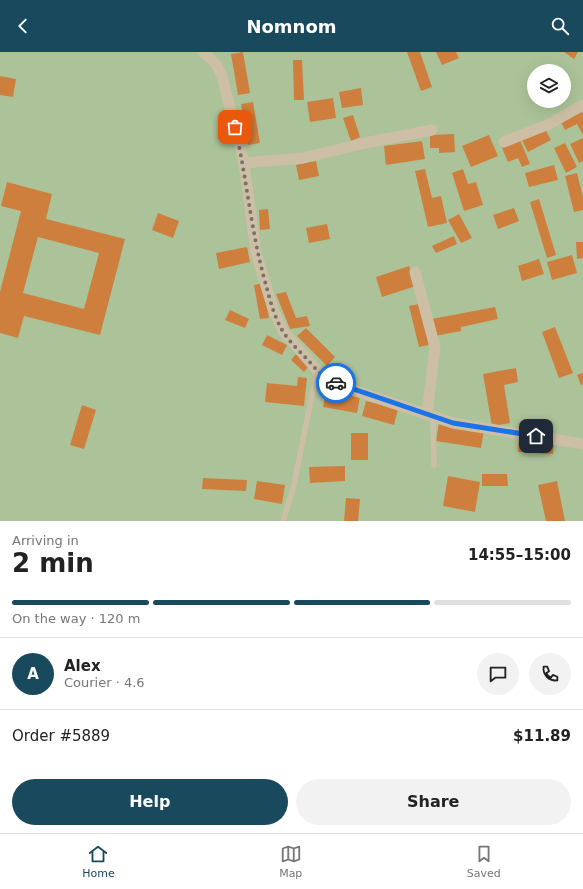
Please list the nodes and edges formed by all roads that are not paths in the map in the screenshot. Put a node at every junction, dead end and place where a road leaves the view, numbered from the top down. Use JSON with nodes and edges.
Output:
{"nodes":[{"id":1,"x":203,"y":52,"type":"edge"},
{"id":2,"x":583,"y":105,"type":"edge"},
{"id":3,"x":432,"y":130,"type":"dead end"},
{"id":4,"x":504,"y":142,"type":"dead end"},
{"id":5,"x":244,"y":163,"type":"junction"},
{"id":6,"x":414,"y":272,"type":"dead end"},
{"id":7,"x":317,"y":370,"type":"junction"},
{"id":8,"x":430,"y":415,"type":"junction"},
{"id":9,"x":583,"y":444,"type":"edge"},
{"id":10,"x":434,"y":465,"type":"dead end"},
{"id":11,"x":283,"y":521,"type":"edge"}],
"edges":[{"from":1,"to":5,"type":"street"},
{"from":2,"to":4,"type":"street"},
{"from":3,"to":5,"type":"street"},
{"from":5,"to":7,"type":"street"},
{"from":6,"to":8,"type":"street"},
{"from":7,"to":8,"type":"street"},
{"from":7,"to":11,"type":"lane"},
{"from":8,"to":9,"type":"street"},
{"from":8,"to":10,"type":"lane"}]}
